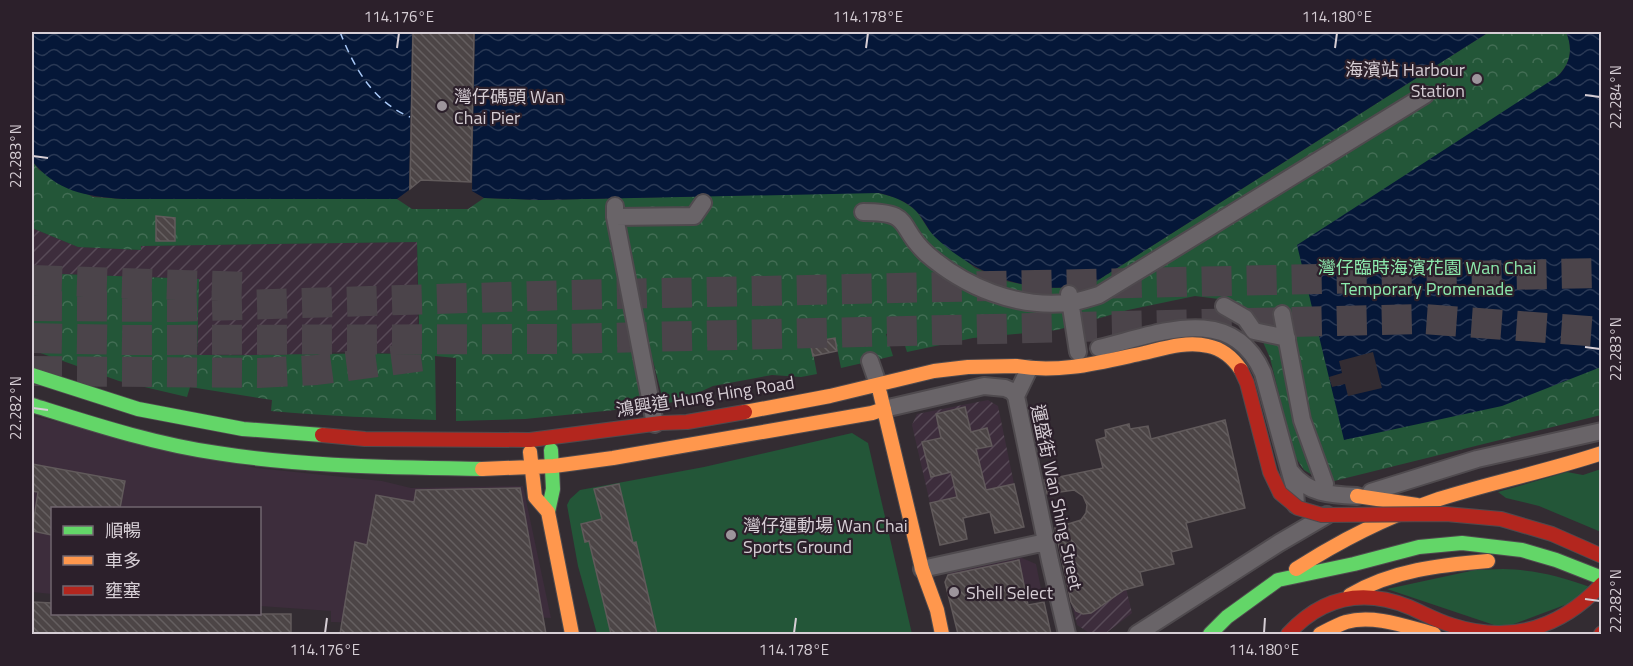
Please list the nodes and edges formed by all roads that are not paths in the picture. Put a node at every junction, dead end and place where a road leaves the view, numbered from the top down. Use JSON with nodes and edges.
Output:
{"nodes":[{"id":1,"x":1425,"y":95,"type":"dead end"},
{"id":2,"x":703,"y":203,"type":"dead end"},
{"id":3,"x":863,"y":213,"type":"dead end"},
{"id":4,"x":1070,"y":298,"type":"junction"},
{"id":5,"x":1224,"y":306,"type":"dead end"},
{"id":6,"x":1282,"y":314,"type":"dead end"},
{"id":7,"x":1287,"y":338,"type":"junction"},
{"id":8,"x":1078,"y":352,"type":"junction"},
{"id":9,"x":870,"y":361,"type":"dead end"},
{"id":10,"x":1022,"y":368,"type":"junction"},
{"id":11,"x":32,"y":375,"type":"edge"},
{"id":12,"x":1016,"y":396,"type":"junction"},
{"id":13,"x":882,"y":401,"type":"junction"},
{"id":14,"x":32,"y":405,"type":"edge"},
{"id":15,"x":655,"y":424,"type":"junction"},
{"id":16,"x":1602,"y":431,"type":"edge"},
{"id":17,"x":550,"y":438,"type":"junction"},
{"id":18,"x":530,"y":440,"type":"junction"},
{"id":19,"x":893,"y":450,"type":"junction"},
{"id":20,"x":1602,"y":453,"type":"edge"},
{"id":21,"x":554,"y":466,"type":"junction"},
{"id":22,"x":531,"y":468,"type":"junction"},
{"id":23,"x":1290,"y":471,"type":"junction"},
{"id":24,"x":1325,"y":484,"type":"dead end"},
{"id":25,"x":1357,"y":496,"type":"junction"},
{"id":26,"x":1422,"y":506,"type":"junction"},
{"id":27,"x":548,"y":512,"type":"junction"},
{"id":28,"x":1046,"y":542,"type":"junction"},
{"id":29,"x":1279,"y":543,"type":"junction"},
{"id":30,"x":1602,"y":556,"type":"edge"},
{"id":31,"x":1556,"y":560,"type":"junction"},
{"id":32,"x":922,"y":569,"type":"junction"},
{"id":33,"x":1602,"y":578,"type":"edge"},
{"id":34,"x":1278,"y":580,"type":"junction"},
{"id":35,"x":1602,"y":584,"type":"edge"},
{"id":36,"x":1347,"y":597,"type":"junction"},
{"id":37,"x":922,"y":605,"type":"dead end"},
{"id":38,"x":1402,"y":631,"type":"edge"},
{"id":39,"x":1205,"y":632,"type":"edge"},
{"id":40,"x":572,"y":634,"type":"edge"},
{"id":41,"x":942,"y":634,"type":"edge"},
{"id":42,"x":1068,"y":634,"type":"edge"},
{"id":43,"x":1137,"y":634,"type":"edge"},
{"id":44,"x":1288,"y":634,"type":"edge"},
{"id":45,"x":1320,"y":634,"type":"edge"},
{"id":46,"x":1434,"y":634,"type":"edge"}],
"edges":[{"from":1,"to":4,"type":"street"},
{"from":2,"to":15,"type":"street"},
{"from":3,"to":4,"type":"street"},
{"from":4,"to":8,"type":"street"},
{"from":5,"to":7,"type":"street"},
{"from":6,"to":7,"type":"street"},
{"from":7,"to":24,"type":"street"},
{"from":8,"to":10,"type":"street","name":"鴻興道 Hung Hing Road"},
{"from":8,"to":23,"type":"street","name":"鴻興道 Hung Hing Road"},
{"from":9,"to":13,"type":"street"},
{"from":10,"to":12,"type":"street","name":"運盛街 Wan Shing Street"},
{"from":10,"to":13,"type":"main road","name":"鴻興道 Hung Hing Road"},
{"from":10,"to":30,"type":"main road","bridge":true},
{"from":11,"to":18,"type":"main road","name":"鴻興道 Hung Hing Road"},
{"from":12,"to":13,"type":"street","name":"鴻興道 Hung Hing Road"},
{"from":12,"to":28,"type":"street","name":"運盛街 Wan Shing Street"},
{"from":13,"to":15,"type":"main road","name":"鴻興道 Hung Hing Road"},
{"from":13,"to":19,"type":"main road"},
{"from":13,"to":19,"type":"main road"},
{"from":13,"to":21,"type":"main road","name":"鴻興道 Hung Hing Road"},
{"from":14,"to":22,"type":"main road","name":"鴻興道 Hung Hing Road"},
{"from":15,"to":17,"type":"main road","name":"鴻興道 Hung Hing Road"},
{"from":16,"to":25,"type":"street"},
{"from":17,"to":18,"type":"main road","name":"鴻興道 Hung Hing Road"},
{"from":17,"to":21,"type":"main road"},
{"from":18,"to":22,"type":"main road"},
{"from":19,"to":32,"type":"main road"},
{"from":20,"to":26,"type":"main road"},
{"from":21,"to":22,"type":"main road","name":"鴻興道 Hung Hing Road"},
{"from":21,"to":27,"type":"main road"},
{"from":22,"to":27,"type":"main road"},
{"from":23,"to":25,"type":"street"},
{"from":23,"to":29,"type":"street","name":"鴻興道 Hung Hing Road"},
{"from":25,"to":26,"type":"main road"},
{"from":25,"to":29,"type":"street"},
{"from":26,"to":34,"type":"main road"},
{"from":27,"to":40,"type":"main road"},
{"from":28,"to":32,"type":"street"},
{"from":28,"to":42,"type":"street","name":"運盛街 Wan Shing Street"},
{"from":29,"to":43,"type":"street"},
{"from":31,"to":33,"type":"main road"},
{"from":31,"to":34,"type":"main road"},
{"from":31,"to":36,"type":"main road"},
{"from":32,"to":37,"type":"main road"},
{"from":32,"to":41,"type":"main road"},
{"from":34,"to":39,"type":"main road"},
{"from":35,"to":36,"type":"main road"},
{"from":36,"to":44,"type":"main road"},
{"from":38,"to":45,"type":"main road"},
{"from":38,"to":46,"type":"main road"}]}
